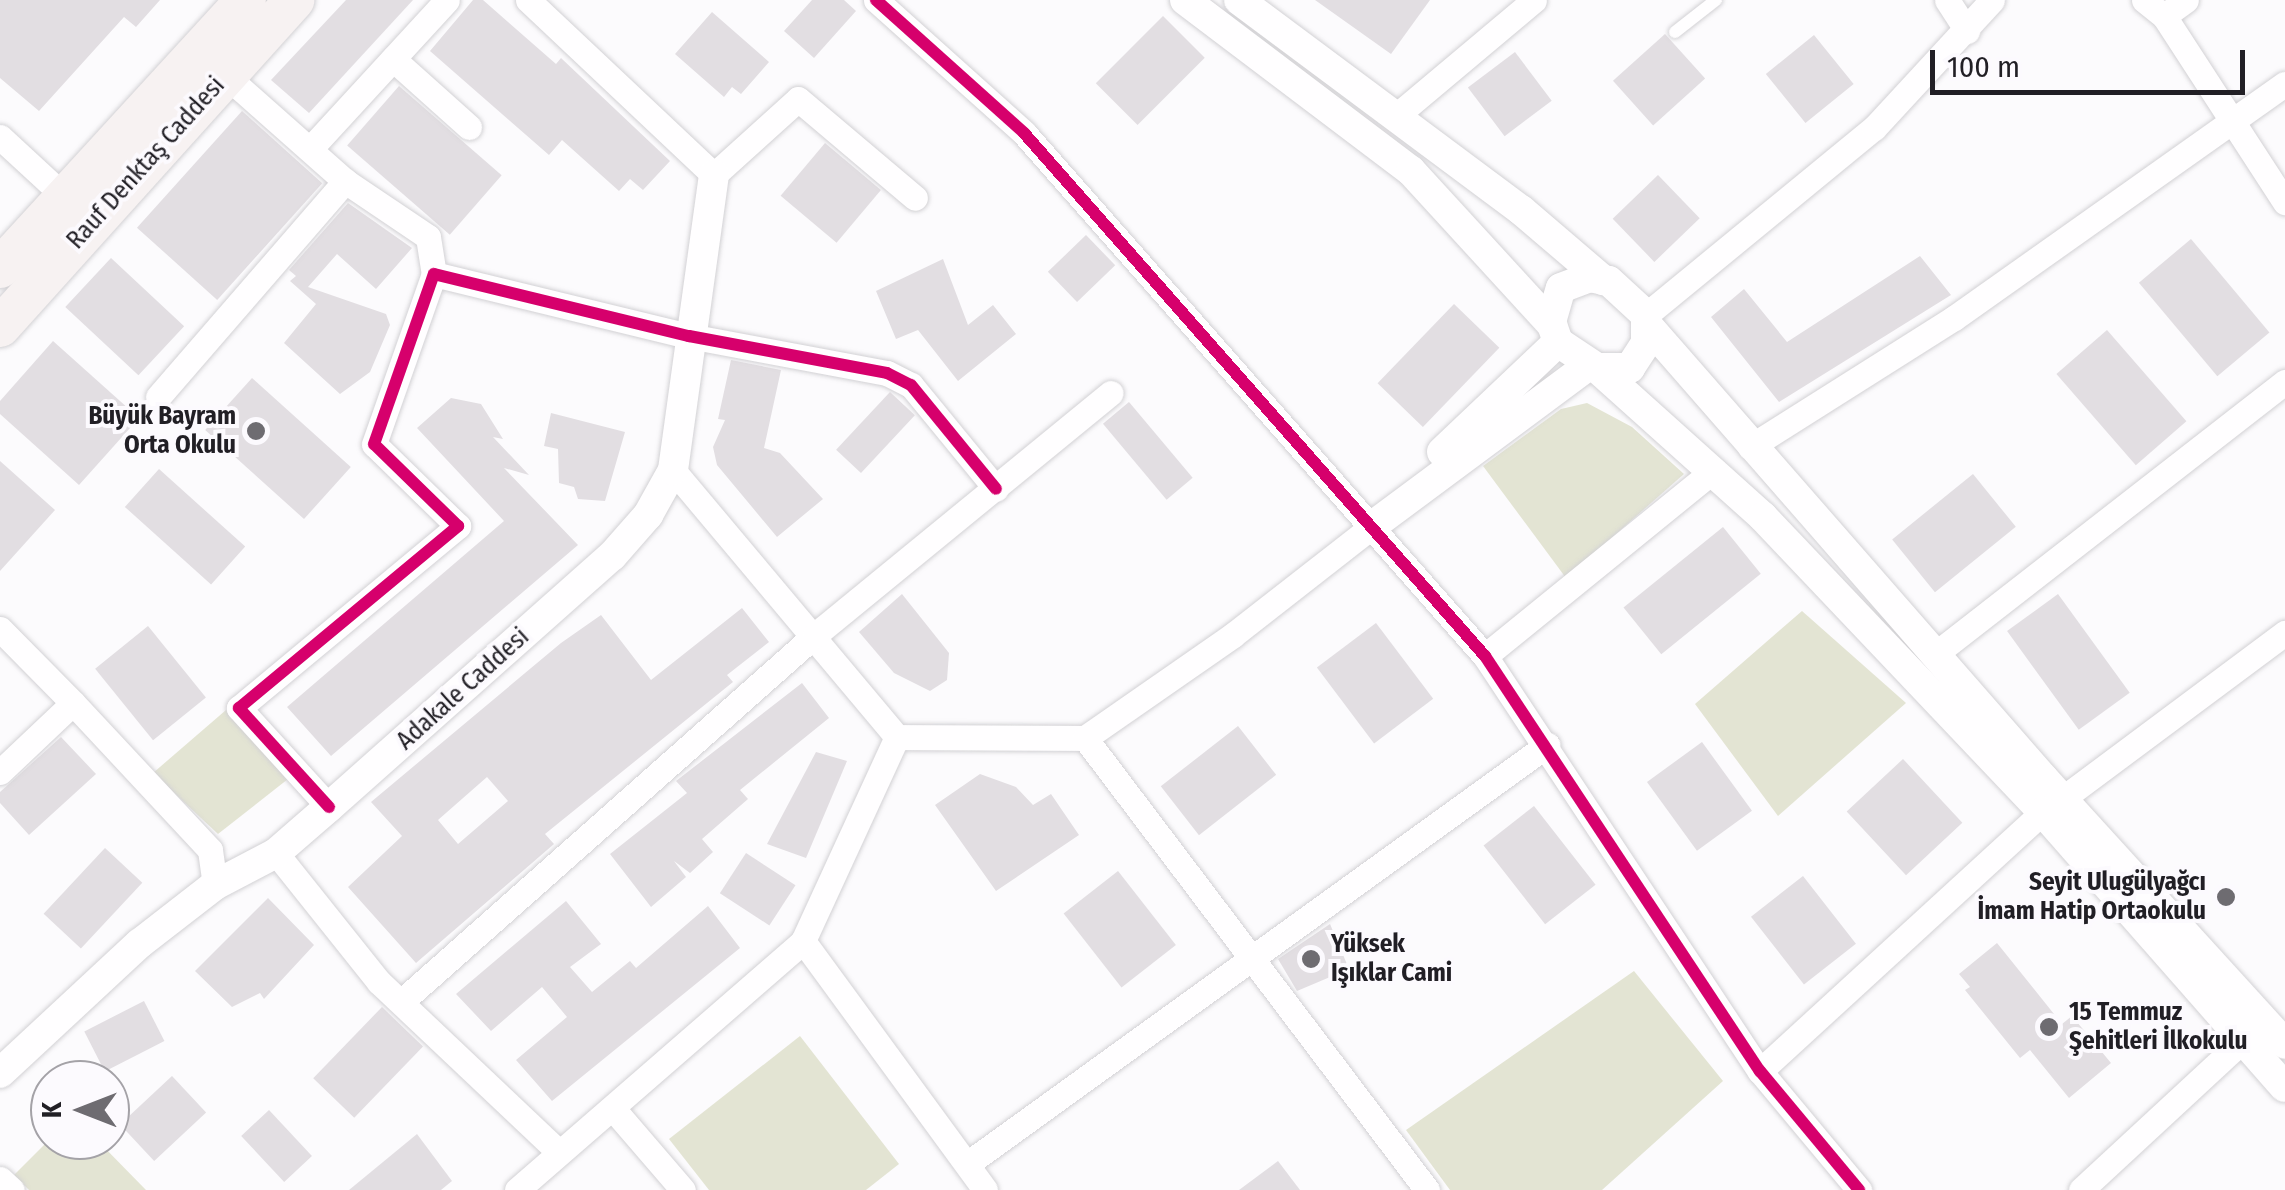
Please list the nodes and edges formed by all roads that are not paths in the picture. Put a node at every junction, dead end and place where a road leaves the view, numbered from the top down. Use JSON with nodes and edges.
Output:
{"nodes":[{"id":1,"x":246,"y":0,"type":"edge"},
{"id":2,"x":294,"y":0,"type":"edge"},
{"id":3,"x":447,"y":0,"type":"edge"},
{"id":4,"x":528,"y":0,"type":"edge"},
{"id":5,"x":876,"y":0,"type":"edge"},
{"id":6,"x":1185,"y":0,"type":"edge"},
{"id":7,"x":1239,"y":0,"type":"edge"},
{"id":8,"x":1534,"y":0,"type":"edge"},
{"id":9,"x":1716,"y":0,"type":"edge"},
{"id":10,"x":1947,"y":0,"type":"edge"},
{"id":11,"x":1992,"y":0,"type":"edge"},
{"id":12,"x":2186,"y":0,"type":"edge"},
{"id":13,"x":2154,"y":8,"type":"edge"},
{"id":14,"x":1676,"y":32,"type":"dead end"},
{"id":15,"x":1967,"y":32,"type":"junction"},
{"id":16,"x":393,"y":59,"type":"junction"},
{"id":17,"x":224,"y":74,"type":"junction"},
{"id":18,"x":2285,"y":84,"type":"edge"},
{"id":19,"x":1396,"y":116,"type":"junction"},
{"id":20,"x":2231,"y":122,"type":"junction"},
{"id":21,"x":468,"y":127,"type":"dead end"},
{"id":22,"x":0,"y":137,"type":"edge"},
{"id":23,"x":310,"y":149,"type":"junction"},
{"id":24,"x":714,"y":175,"type":"junction"},
{"id":25,"x":345,"y":181,"type":"junction"},
{"id":26,"x":65,"y":197,"type":"junction"},
{"id":27,"x":915,"y":198,"type":"dead end"},
{"id":28,"x":2285,"y":202,"type":"edge"},
{"id":29,"x":0,"y":268,"type":"edge"},
{"id":30,"x":434,"y":274,"type":"junction"},
{"id":31,"x":1603,"y":280,"type":"junction"},
{"id":32,"x":1648,"y":322,"type":"junction"},
{"id":33,"x":0,"y":327,"type":"edge"},
{"id":34,"x":1555,"y":334,"type":"junction"},
{"id":35,"x":689,"y":336,"type":"junction"},
{"id":36,"x":1593,"y":367,"type":"junction"},
{"id":37,"x":2285,"y":382,"type":"edge"},
{"id":38,"x":1111,"y":394,"type":"dead end"},
{"id":39,"x":158,"y":397,"type":"dead end"},
{"id":40,"x":1750,"y":447,"type":"junction"},
{"id":41,"x":673,"y":470,"type":"junction"},
{"id":42,"x":1714,"y":470,"type":"junction"},
{"id":43,"x":996,"y":489,"type":"junction"},
{"id":44,"x":1375,"y":524,"type":"junction"},
{"id":45,"x":0,"y":629,"type":"edge"},
{"id":46,"x":2285,"y":633,"type":"edge"},
{"id":47,"x":815,"y":635,"type":"junction"},
{"id":48,"x":1934,"y":655,"type":"junction"},
{"id":49,"x":1485,"y":656,"type":"junction"},
{"id":50,"x":72,"y":703,"type":"junction"},
{"id":51,"x":897,"y":737,"type":"junction"},
{"id":52,"x":1085,"y":738,"type":"junction"},
{"id":53,"x":1547,"y":745,"type":"junction"},
{"id":54,"x":0,"y":772,"type":"edge"},
{"id":55,"x":2052,"y":805,"type":"junction"},
{"id":56,"x":329,"y":807,"type":"junction"},
{"id":57,"x":276,"y":853,"type":"junction"},
{"id":58,"x":215,"y":885,"type":"junction"},
{"id":59,"x":803,"y":942,"type":"junction"},
{"id":60,"x":1251,"y":958,"type":"junction"},
{"id":61,"x":401,"y":1002,"type":"junction"},
{"id":62,"x":2243,"y":1040,"type":"junction"},
{"id":63,"x":2285,"y":1044,"type":"edge"},
{"id":64,"x":1760,"y":1072,"type":"junction"},
{"id":65,"x":0,"y":1073,"type":"edge"},
{"id":66,"x":2285,"y":1087,"type":"edge"},
{"id":67,"x":615,"y":1111,"type":"junction"},
{"id":68,"x":559,"y":1152,"type":"junction"},
{"id":69,"x":967,"y":1164,"type":"junction"},
{"id":70,"x":0,"y":1179,"type":"edge"},
{"id":71,"x":12,"y":1190,"type":"edge"},
{"id":72,"x":517,"y":1190,"type":"edge"},
{"id":73,"x":683,"y":1190,"type":"edge"},
{"id":74,"x":985,"y":1190,"type":"edge"},
{"id":75,"x":1427,"y":1190,"type":"edge"},
{"id":76,"x":1859,"y":1190,"type":"edge"},
{"id":77,"x":2081,"y":1190,"type":"edge"}],
"edges":[{"from":1,"to":26,"type":"main road","name":"Rauf Denktaş Caddesi"},
{"from":2,"to":17,"type":"main road","name":"Rauf Denktaş Caddesi"},
{"from":3,"to":16,"type":"street"},
{"from":4,"to":24,"type":"street"},
{"from":5,"to":44,"type":"street"},
{"from":6,"to":34,"type":"street"},
{"from":7,"to":19,"type":"street"},
{"from":8,"to":19,"type":"street"},
{"from":9,"to":14,"type":"lane"},
{"from":10,"to":15,"type":"street"},
{"from":11,"to":15,"type":"street"},
{"from":12,"to":13,"type":"street"},
{"from":13,"to":20,"type":"street"},
{"from":15,"to":32,"type":"street"},
{"from":16,"to":21,"type":"street"},
{"from":16,"to":23,"type":"street"},
{"from":17,"to":23,"type":"street"},
{"from":17,"to":33,"type":"main road","name":"Rauf Denktaş Caddesi"},
{"from":18,"to":20,"type":"street"},
{"from":19,"to":31,"type":"street"},
{"from":20,"to":28,"type":"street"},
{"from":20,"to":40,"type":"street"},
{"from":22,"to":26,"type":"street"},
{"from":23,"to":25,"type":"street"},
{"from":24,"to":27,"type":"street"},
{"from":24,"to":35,"type":"street","name":"Adakale Caddesi"},
{"from":25,"to":30,"type":"street"},
{"from":25,"to":39,"type":"street"},
{"from":26,"to":29,"type":"main road","name":"Rauf Denktaş Caddesi"},
{"from":30,"to":35,"type":"street"},
{"from":30,"to":56,"type":"street"},
{"from":31,"to":32,"type":"street"},
{"from":31,"to":34,"type":"street"},
{"from":32,"to":36,"type":"street"},
{"from":32,"to":40,"type":"street"},
{"from":34,"to":36,"type":"street"},
{"from":34,"to":44,"type":"street"},
{"from":35,"to":41,"type":"street","name":"Adakale Caddesi"},
{"from":35,"to":43,"type":"street"},
{"from":36,"to":42,"type":"street"},
{"from":36,"to":44,"type":"street"},
{"from":37,"to":48,"type":"street"},
{"from":38,"to":43,"type":"street"},
{"from":40,"to":48,"type":"street"},
{"from":41,"to":47,"type":"street"},
{"from":41,"to":56,"type":"street","name":"Adakale Caddesi"},
{"from":42,"to":49,"type":"street"},
{"from":42,"to":55,"type":"street"},
{"from":43,"to":47,"type":"street"},
{"from":44,"to":49,"type":"street"},
{"from":44,"to":52,"type":"street"},
{"from":45,"to":50,"type":"street"},
{"from":46,"to":55,"type":"street"},
{"from":47,"to":51,"type":"street"},
{"from":47,"to":61,"type":"street"},
{"from":48,"to":55,"type":"street"},
{"from":49,"to":53,"type":"street"},
{"from":50,"to":54,"type":"street"},
{"from":50,"to":58,"type":"street"},
{"from":51,"to":52,"type":"street"},
{"from":51,"to":59,"type":"street"},
{"from":52,"to":60,"type":"street"},
{"from":53,"to":60,"type":"street"},
{"from":53,"to":64,"type":"street"},
{"from":55,"to":62,"type":"street"},
{"from":55,"to":63,"type":"street"},
{"from":55,"to":64,"type":"street"},
{"from":56,"to":57,"type":"street","name":"Adakale Caddesi"},
{"from":57,"to":58,"type":"street","name":"Adakale Caddesi"},
{"from":57,"to":61,"type":"street"},
{"from":58,"to":65,"type":"street","name":"Adakale Caddesi"},
{"from":59,"to":67,"type":"street"},
{"from":59,"to":69,"type":"street"},
{"from":60,"to":69,"type":"street"},
{"from":60,"to":75,"type":"street"},
{"from":61,"to":68,"type":"street"},
{"from":62,"to":66,"type":"street"},
{"from":62,"to":77,"type":"street"},
{"from":64,"to":76,"type":"street"},
{"from":67,"to":68,"type":"street"},
{"from":67,"to":73,"type":"street"},
{"from":68,"to":72,"type":"street"},
{"from":69,"to":74,"type":"street"},
{"from":70,"to":71,"type":"street"}]}
